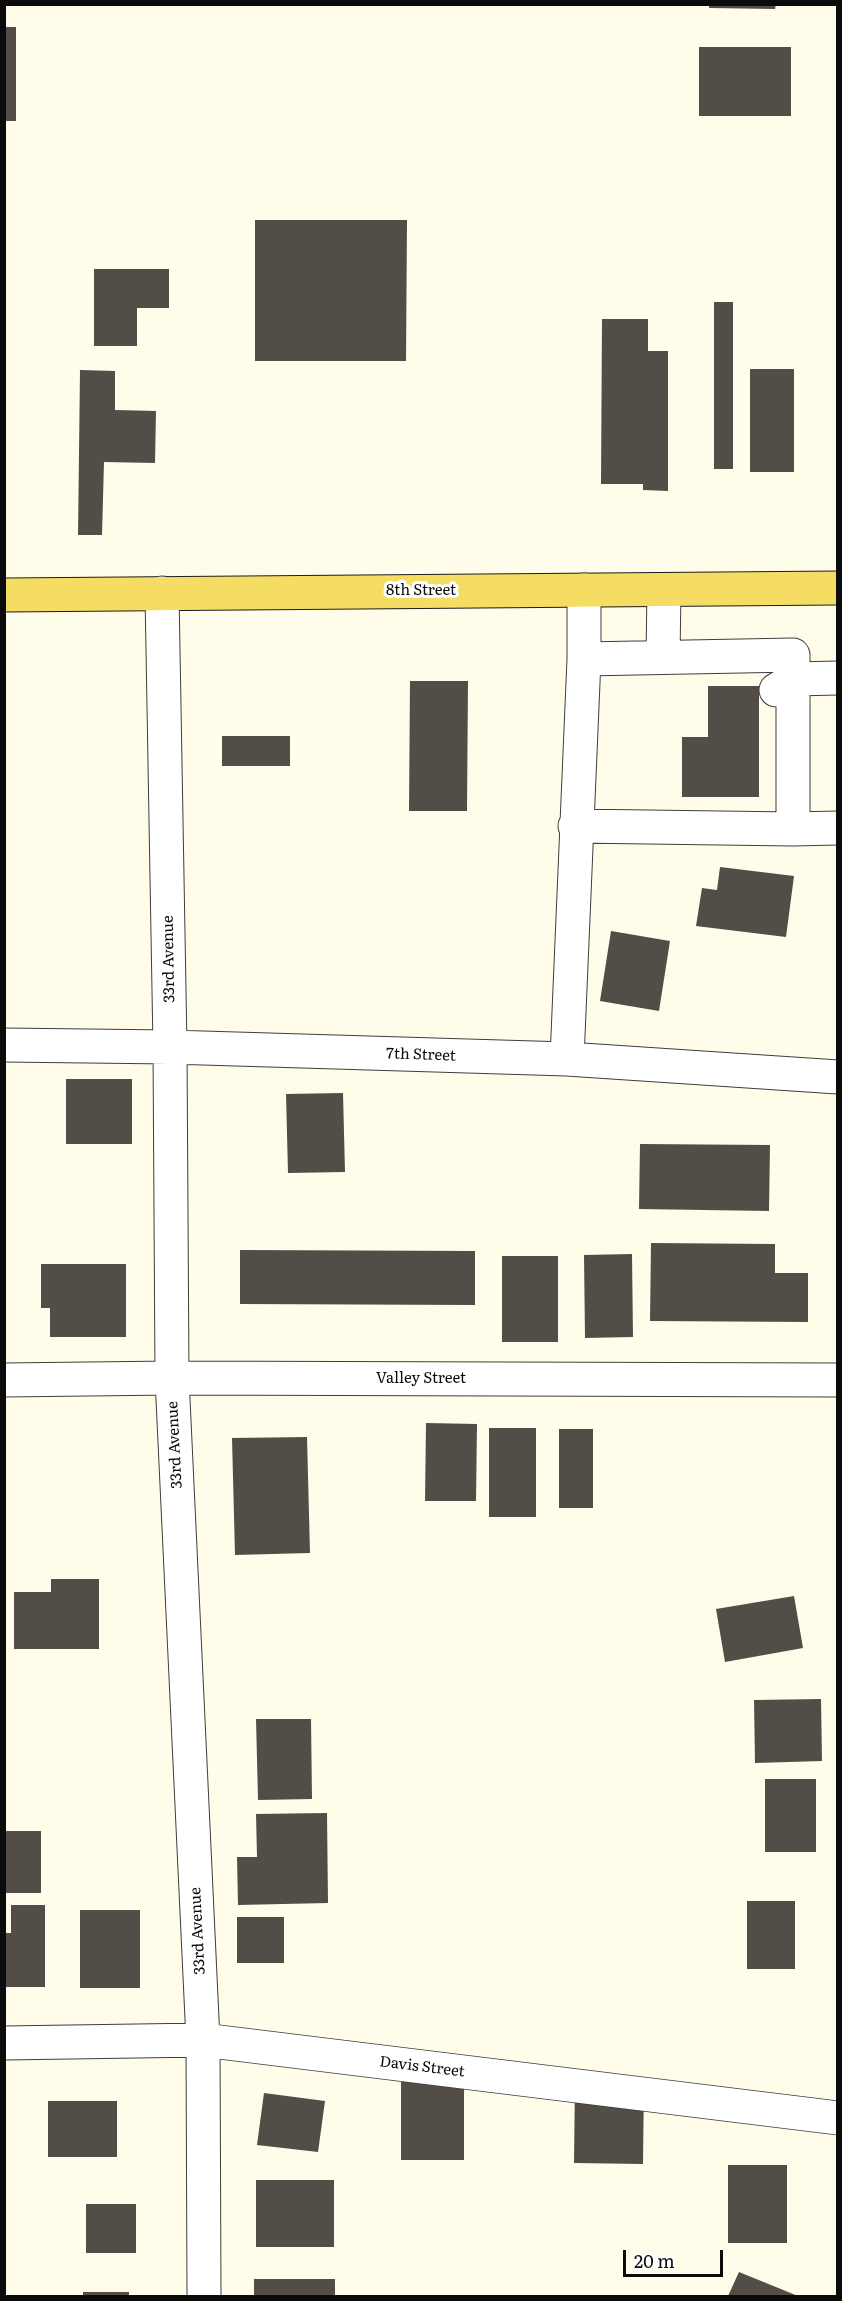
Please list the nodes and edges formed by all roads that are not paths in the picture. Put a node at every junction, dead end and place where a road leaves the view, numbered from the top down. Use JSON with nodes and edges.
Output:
{"nodes":[{"id":1,"x":837,"y":588,"type":"edge"},
{"id":2,"x":584,"y":590,"type":"junction"},
{"id":3,"x":664,"y":590,"type":"junction"},
{"id":4,"x":162,"y":593,"type":"junction"},
{"id":5,"x":4,"y":595,"type":"edge"},
{"id":6,"x":663,"y":657,"type":"junction"},
{"id":7,"x":584,"y":659,"type":"junction"},
{"id":8,"x":837,"y":678,"type":"edge"},
{"id":9,"x":794,"y":679,"type":"junction"},
{"id":10,"x":575,"y":826,"type":"junction"},
{"id":11,"x":632,"y":827,"type":"junction"},
{"id":12,"x":837,"y":828,"type":"edge"},
{"id":13,"x":793,"y":829,"type":"junction"},
{"id":14,"x":4,"y":1045,"type":"edge"},
{"id":15,"x":170,"y":1047,"type":"junction"},
{"id":16,"x":567,"y":1059,"type":"junction"},
{"id":17,"x":837,"y":1077,"type":"edge"},
{"id":18,"x":172,"y":1378,"type":"junction"},
{"id":19,"x":4,"y":1380,"type":"edge"},
{"id":20,"x":837,"y":1380,"type":"edge"},
{"id":21,"x":203,"y":2040,"type":"junction"},
{"id":22,"x":4,"y":2043,"type":"edge"},
{"id":23,"x":837,"y":2118,"type":"edge"},
{"id":24,"x":204,"y":2296,"type":"edge"}],
"edges":[{"from":1,"to":3,"type":"main road","name":"8th Street"},
{"from":2,"to":3,"type":"main road","name":"8th Street"},
{"from":2,"to":4,"type":"main road","name":"8th Street"},
{"from":2,"to":7,"type":"street"},
{"from":3,"to":6,"type":"street"},
{"from":4,"to":5,"type":"main road","name":"8th Street"},
{"from":4,"to":15,"type":"street","name":"33rd Avenue"},
{"from":6,"to":7,"type":"street"},
{"from":6,"to":9,"type":"street"},
{"from":7,"to":10,"type":"street"},
{"from":8,"to":9,"type":"street"},
{"from":9,"to":11,"type":"street"},
{"from":9,"to":13,"type":"street"},
{"from":10,"to":11,"type":"street"},
{"from":10,"to":16,"type":"street"},
{"from":11,"to":13,"type":"street"},
{"from":12,"to":13,"type":"street"},
{"from":14,"to":15,"type":"street","name":"7th Street"},
{"from":15,"to":16,"type":"street","name":"7th Street"},
{"from":15,"to":18,"type":"street","name":"33rd Avenue"},
{"from":16,"to":17,"type":"street","name":"7th Street"},
{"from":18,"to":19,"type":"street","name":"Valley Street"},
{"from":18,"to":20,"type":"street","name":"Valley Street"},
{"from":18,"to":21,"type":"street","name":"33rd Avenue"},
{"from":21,"to":22,"type":"street","name":"Davis Street"},
{"from":21,"to":23,"type":"street","name":"Davis Street"},
{"from":21,"to":24,"type":"street","name":"33rd Avenue"}]}
